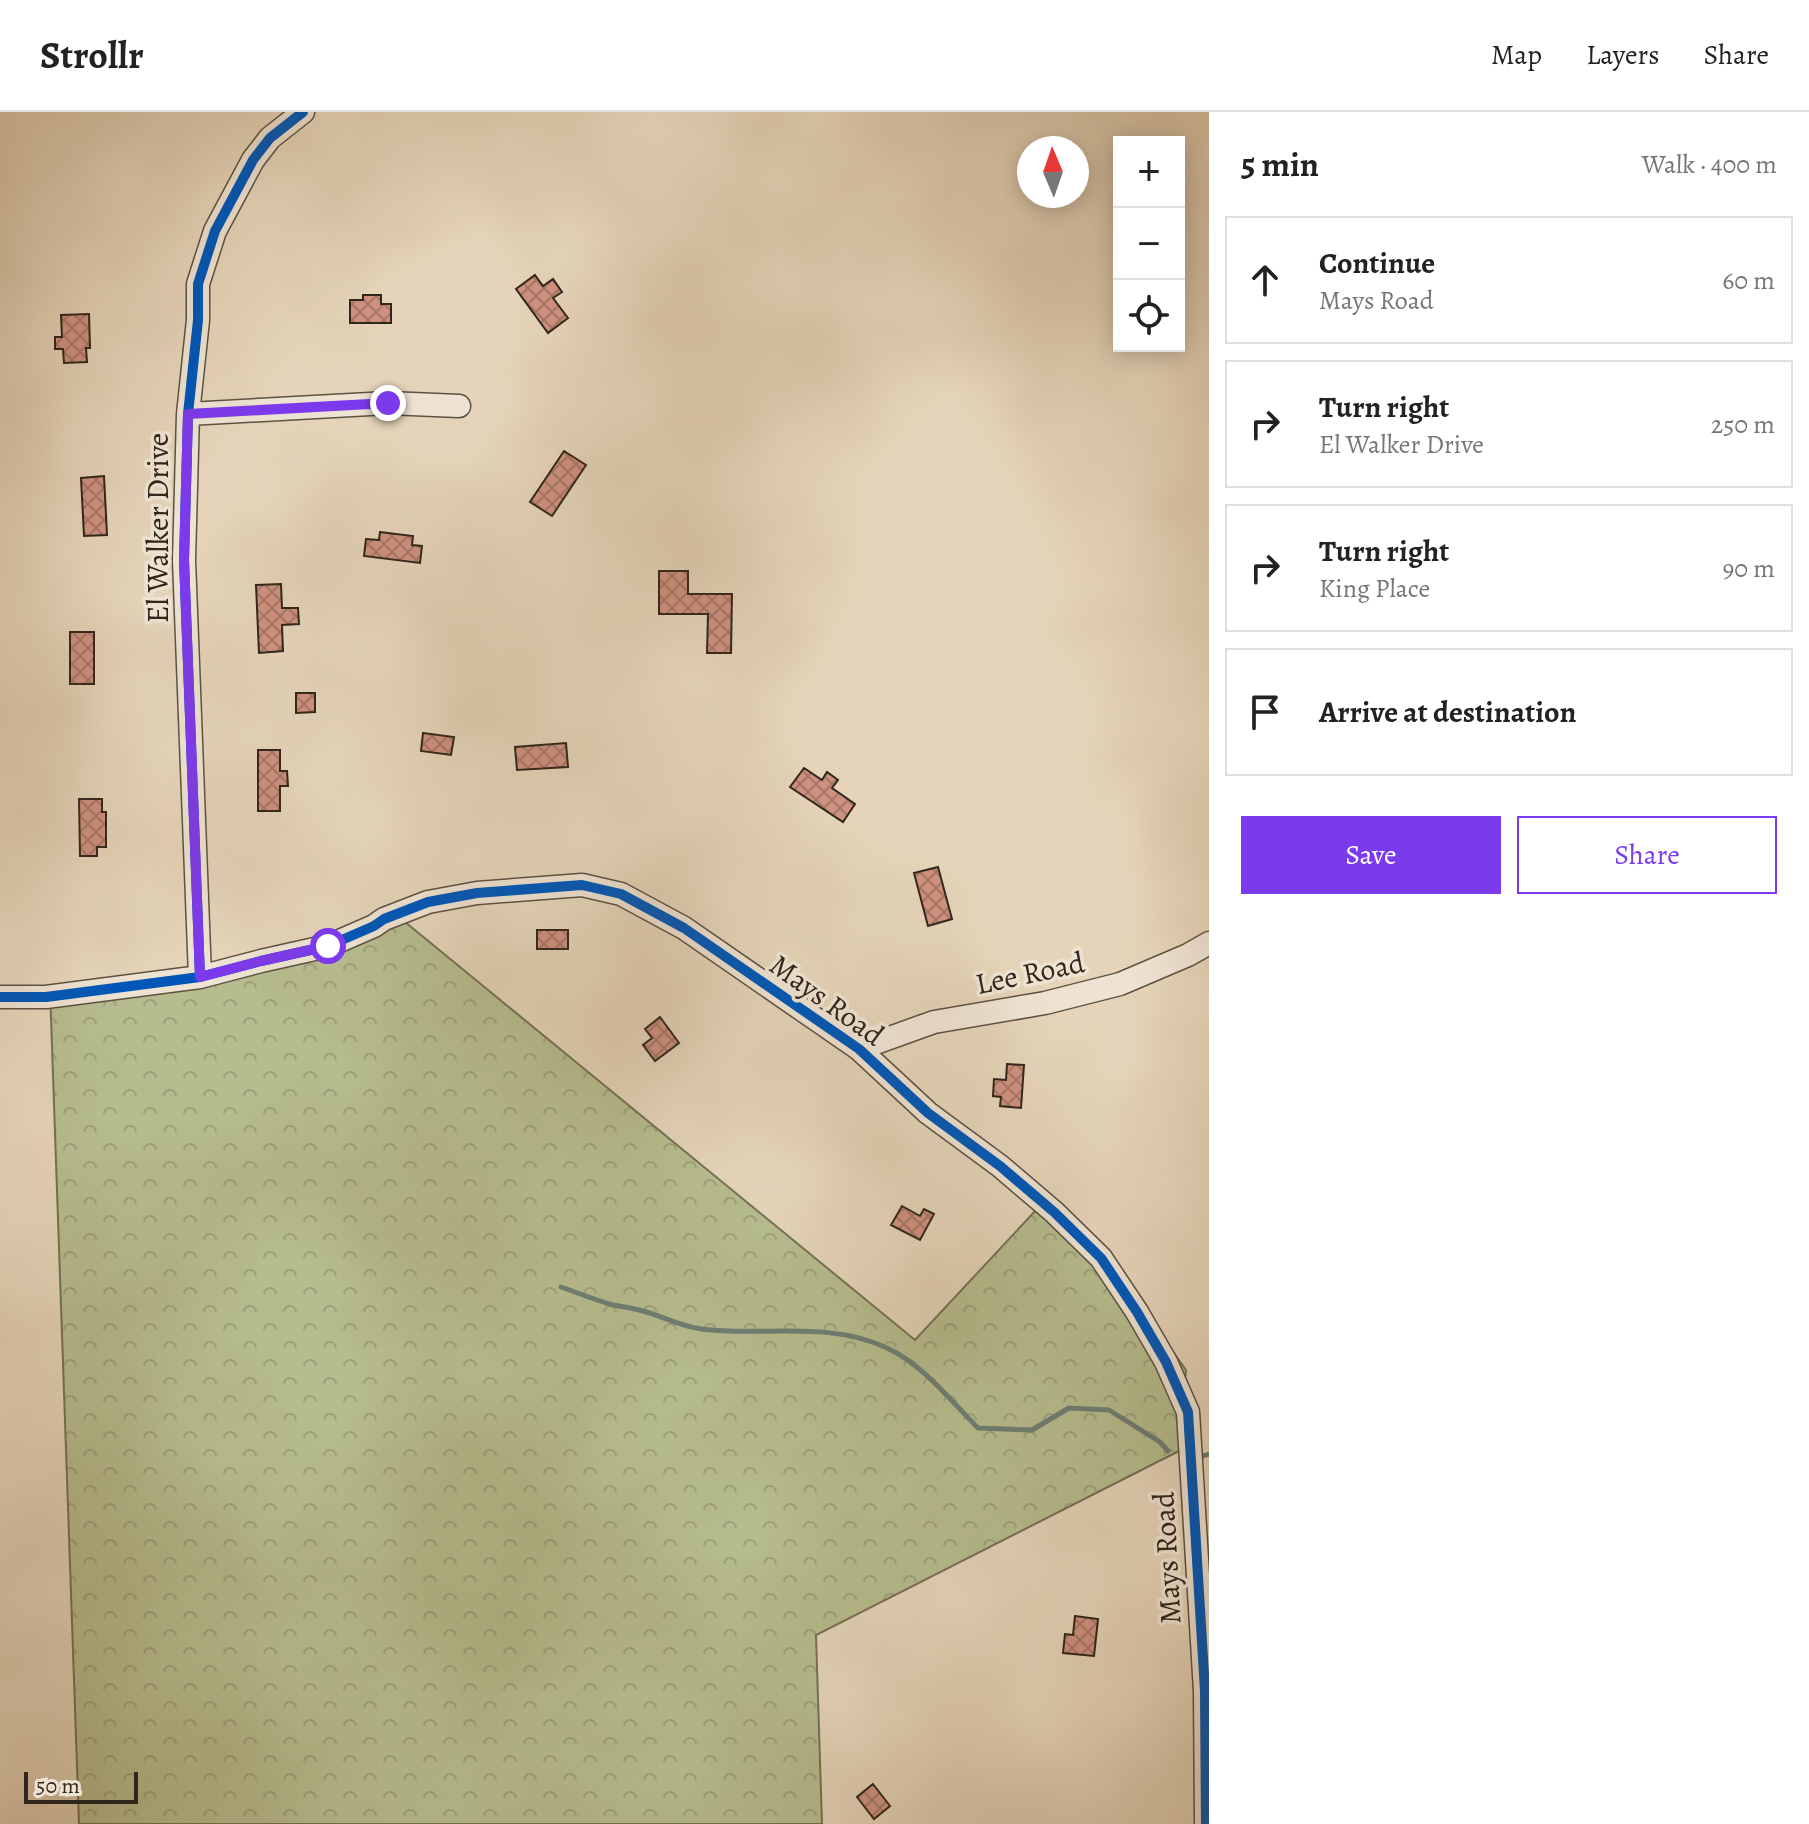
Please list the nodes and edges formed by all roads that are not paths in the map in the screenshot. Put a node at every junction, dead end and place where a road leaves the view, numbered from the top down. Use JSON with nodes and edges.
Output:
{"nodes":[{"id":1,"x":303,"y":112,"type":"edge"},
{"id":2,"x":459,"y":406,"type":"dead end"},
{"id":3,"x":188,"y":414,"type":"junction"},
{"id":4,"x":1209,"y":943,"type":"edge"},
{"id":5,"x":200,"y":977,"type":"junction"},
{"id":6,"x":0,"y":997,"type":"edge"},
{"id":7,"x":859,"y":1049,"type":"junction"},
{"id":8,"x":1207,"y":1691,"type":"edge"},
{"id":9,"x":1206,"y":1824,"type":"edge"}],
"edges":[{"from":1,"to":3,"type":"street","name":"El Walker Drive"},
{"from":2,"to":3,"type":"street"},
{"from":3,"to":5,"type":"street","name":"El Walker Drive"},
{"from":4,"to":7,"type":"street","name":"Lee Road"},
{"from":5,"to":6,"type":"street","name":"Mays Road"},
{"from":5,"to":7,"type":"street","name":"Mays Road"},
{"from":7,"to":8,"type":"street","name":"Mays Road"},
{"from":8,"to":9,"type":"street","name":"Mays Road"}]}
